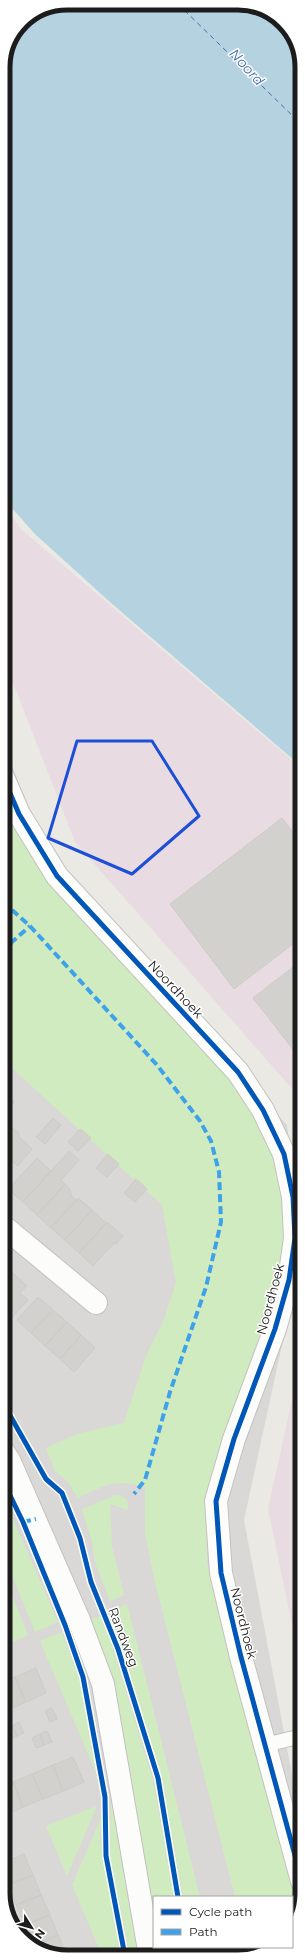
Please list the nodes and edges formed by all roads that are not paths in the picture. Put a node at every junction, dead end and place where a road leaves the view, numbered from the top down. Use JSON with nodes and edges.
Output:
{"nodes":[{"id":1,"x":10,"y":793,"type":"edge"},
{"id":2,"x":10,"y":1232,"type":"edge"},
{"id":3,"x":96,"y":1303,"type":"dead end"},
{"id":4,"x":10,"y":1462,"type":"edge"},
{"id":5,"x":295,"y":1738,"type":"edge"},
{"id":6,"x":265,"y":1745,"type":"junction"},
{"id":7,"x":295,"y":1856,"type":"edge"},
{"id":8,"x":149,"y":1950,"type":"edge"}],
"edges":[{"from":1,"to":6,"type":"street","name":"Noordhoek"},
{"from":2,"to":3,"type":"street"},
{"from":4,"to":8,"type":"street"},
{"from":5,"to":6,"type":"lane"},
{"from":6,"to":7,"type":"street","name":"Noordhoek"}]}
